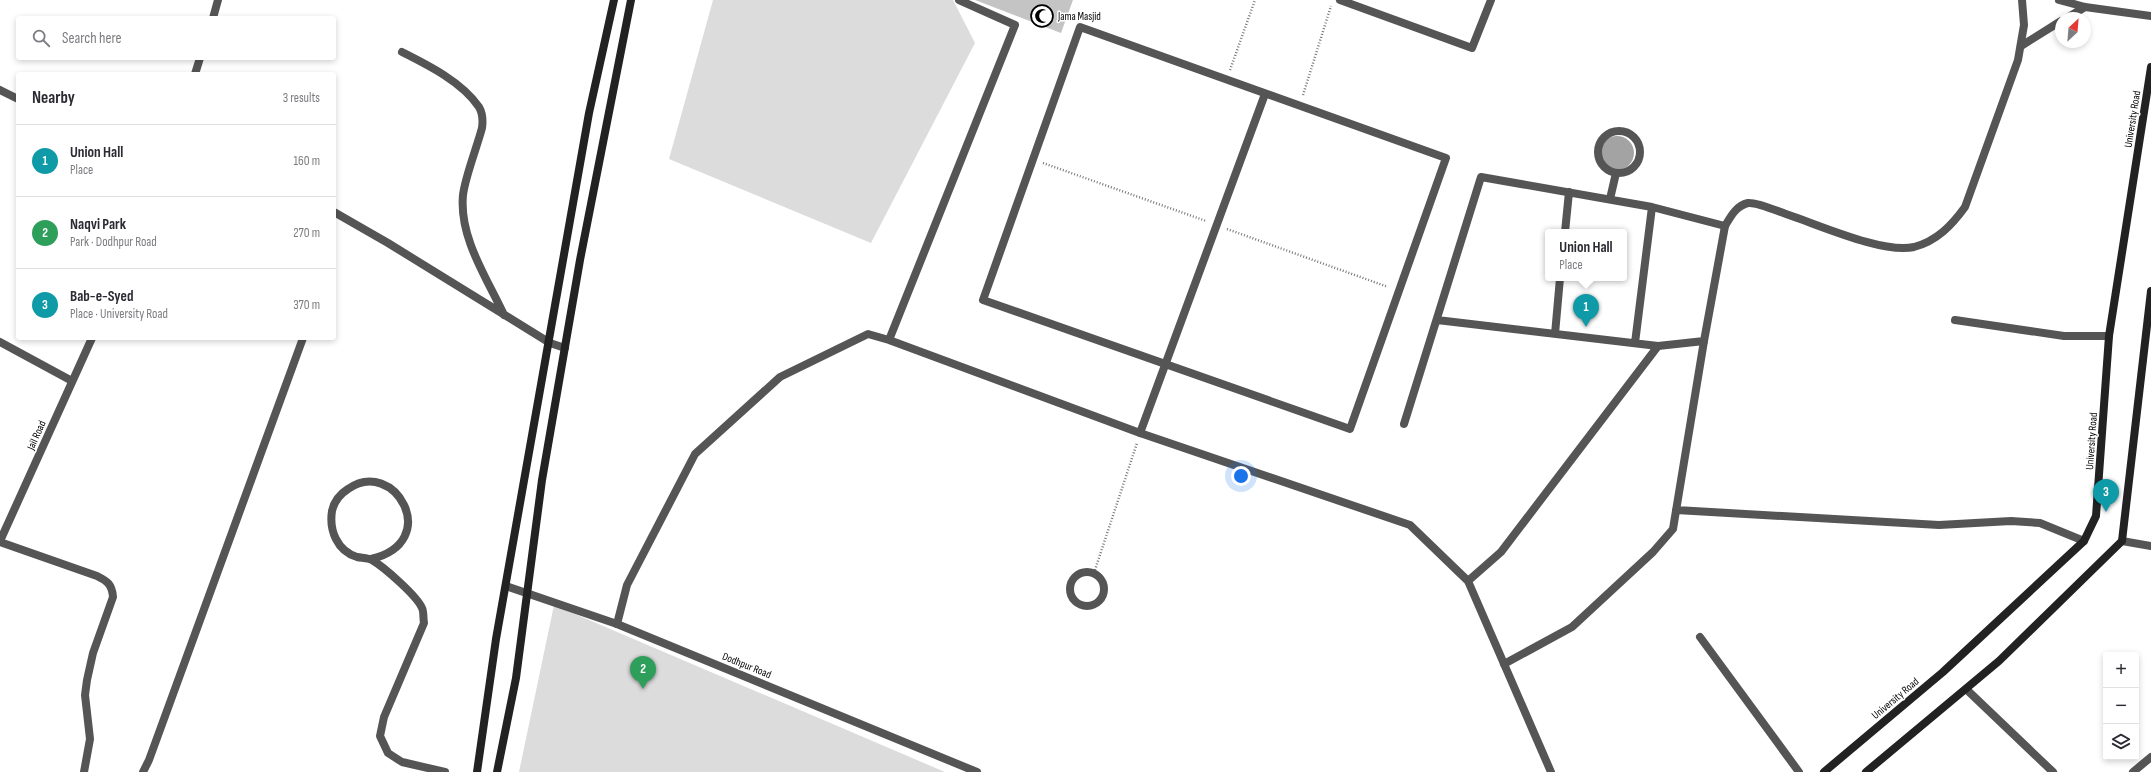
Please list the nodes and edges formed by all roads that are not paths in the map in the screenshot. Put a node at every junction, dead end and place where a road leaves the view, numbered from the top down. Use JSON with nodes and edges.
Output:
{"nodes":[{"id":1,"x":218,"y":0,"type":"edge"},
{"id":2,"x":614,"y":0,"type":"edge"},
{"id":3,"x":631,"y":0,"type":"edge"},
{"id":4,"x":959,"y":0,"type":"edge"},
{"id":5,"x":1340,"y":0,"type":"edge"},
{"id":6,"x":1491,"y":0,"type":"edge"},
{"id":7,"x":2022,"y":0,"type":"edge"},
{"id":8,"x":2059,"y":0,"type":"edge"},
{"id":9,"x":2085,"y":7,"type":"junction"},
{"id":10,"x":2077,"y":12,"type":"edge"},
{"id":11,"x":214,"y":16,"type":"edge"},
{"id":12,"x":2151,"y":16,"type":"edge"},
{"id":13,"x":2055,"y":25,"type":"edge"},
{"id":14,"x":2021,"y":46,"type":"junction"},
{"id":15,"x":402,"y":52,"type":"dead end"},
{"id":16,"x":199,"y":60,"type":"edge"},
{"id":17,"x":2151,"y":67,"type":"edge"},
{"id":18,"x":196,"y":72,"type":"edge"},
{"id":19,"x":0,"y":90,"type":"edge"},
{"id":20,"x":1265,"y":94,"type":"junction"},
{"id":21,"x":16,"y":98,"type":"edge"},
{"id":22,"x":1616,"y":173,"type":"junction"},
{"id":23,"x":1569,"y":192,"type":"junction"},
{"id":24,"x":1610,"y":199,"type":"junction"},
{"id":25,"x":1652,"y":207,"type":"junction"},
{"id":26,"x":336,"y":213,"type":"edge"},
{"id":27,"x":1725,"y":226,"type":"junction"},
{"id":28,"x":1565,"y":229,"type":"edge"},
{"id":29,"x":1560,"y":281,"type":"edge"},
{"id":30,"x":2151,"y":291,"type":"edge"},
{"id":31,"x":504,"y":315,"type":"junction"},
{"id":32,"x":1437,"y":320,"type":"junction"},
{"id":33,"x":1955,"y":320,"type":"dead end"},
{"id":34,"x":1555,"y":334,"type":"junction"},
{"id":35,"x":2109,"y":336,"type":"junction"},
{"id":36,"x":91,"y":340,"type":"edge"},
{"id":37,"x":302,"y":340,"type":"edge"},
{"id":38,"x":889,"y":340,"type":"junction"},
{"id":39,"x":1704,"y":341,"type":"junction"},
{"id":40,"x":0,"y":342,"type":"edge"},
{"id":41,"x":550,"y":343,"type":"junction"},
{"id":42,"x":1635,"y":343,"type":"junction"},
{"id":43,"x":1658,"y":346,"type":"junction"},
{"id":44,"x":565,"y":348,"type":"junction"},
{"id":45,"x":1165,"y":365,"type":"junction"},
{"id":46,"x":72,"y":382,"type":"junction"},
{"id":47,"x":1404,"y":424,"type":"dead end"},
{"id":48,"x":1140,"y":433,"type":"junction"},
{"id":49,"x":1676,"y":510,"type":"junction"},
{"id":50,"x":2084,"y":541,"type":"junction"},
{"id":51,"x":2122,"y":541,"type":"junction"},
{"id":52,"x":0,"y":542,"type":"edge"},
{"id":53,"x":2151,"y":546,"type":"edge"},
{"id":54,"x":371,"y":559,"type":"junction"},
{"id":55,"x":1094,"y":573,"type":"joint"},
{"id":56,"x":1468,"y":581,"type":"junction"},
{"id":57,"x":506,"y":586,"type":"junction"},
{"id":58,"x":527,"y":593,"type":"junction"},
{"id":59,"x":617,"y":624,"type":"junction"},
{"id":60,"x":1700,"y":637,"type":"dead end"},
{"id":61,"x":1504,"y":664,"type":"junction"},
{"id":62,"x":1966,"y":689,"type":"junction"},
{"id":63,"x":2151,"y":757,"type":"edge"},
{"id":64,"x":2050,"y":771,"type":"edge"},
{"id":65,"x":84,"y":772,"type":"edge"},
{"id":66,"x":143,"y":772,"type":"edge"},
{"id":67,"x":445,"y":772,"type":"edge"},
{"id":68,"x":477,"y":772,"type":"edge"},
{"id":69,"x":497,"y":772,"type":"edge"},
{"id":70,"x":977,"y":772,"type":"edge"},
{"id":71,"x":1552,"y":772,"type":"edge"},
{"id":72,"x":1798,"y":772,"type":"edge"},
{"id":73,"x":1824,"y":772,"type":"edge"},
{"id":74,"x":1866,"y":772,"type":"edge"},
{"id":75,"x":2133,"y":772,"type":"edge"}],
"edges":[{"from":1,"to":11,"type":"street"},
{"from":2,"to":41,"type":"main road"},
{"from":3,"to":44,"type":"main road"},
{"from":4,"to":38,"type":"street"},
{"from":5,"to":6,"type":"street"},
{"from":7,"to":14,"type":"street"},
{"from":8,"to":9,"type":"street"},
{"from":9,"to":10,"type":"street"},
{"from":9,"to":12,"type":"street"},
{"from":13,"to":14,"type":"street"},
{"from":14,"to":27,"type":"street"},
{"from":15,"to":31,"type":"street"},
{"from":16,"to":18,"type":"street"},
{"from":17,"to":35,"type":"main road","name":"University Road"},
{"from":19,"to":21,"type":"street"},
{"from":20,"to":45,"type":"street"},
{"from":20,"to":45,"type":"street"},
{"from":20,"to":45,"type":"street"},
{"from":22,"to":22,"type":"street"},
{"from":22,"to":24,"type":"street"},
{"from":23,"to":24,"type":"street"},
{"from":23,"to":28,"type":"street"},
{"from":23,"to":32,"type":"street"},
{"from":24,"to":25,"type":"street"},
{"from":25,"to":27,"type":"street"},
{"from":25,"to":42,"type":"street"},
{"from":26,"to":31,"type":"street"},
{"from":27,"to":39,"type":"street"},
{"from":29,"to":34,"type":"street"},
{"from":30,"to":51,"type":"main road"},
{"from":31,"to":41,"type":"street"},
{"from":32,"to":34,"type":"street"},
{"from":32,"to":47,"type":"street"},
{"from":33,"to":35,"type":"street"},
{"from":34,"to":42,"type":"street"},
{"from":35,"to":50,"type":"main road","name":"University Road"},
{"from":36,"to":46,"type":"street","name":"Jail Road"},
{"from":37,"to":66,"type":"street"},
{"from":38,"to":48,"type":"street"},
{"from":38,"to":59,"type":"street"},
{"from":39,"to":43,"type":"street"},
{"from":39,"to":49,"type":"street"},
{"from":40,"to":46,"type":"street"},
{"from":41,"to":44,"type":"street"},
{"from":41,"to":57,"type":"main road"},
{"from":42,"to":43,"type":"street"},
{"from":43,"to":56,"type":"street"},
{"from":44,"to":58,"type":"main road"},
{"from":45,"to":48,"type":"street"},
{"from":46,"to":52,"type":"street","name":"Jail Road"},
{"from":48,"to":56,"type":"street"},
{"from":49,"to":50,"type":"street"},
{"from":49,"to":61,"type":"street"},
{"from":50,"to":73,"type":"main road","name":"University Road"},
{"from":51,"to":53,"type":"street"},
{"from":51,"to":62,"type":"main road"},
{"from":52,"to":65,"type":"street"},
{"from":54,"to":54,"type":"street"},
{"from":54,"to":67,"type":"street"},
{"from":55,"to":55,"type":"street"},
{"from":56,"to":61,"type":"street"},
{"from":57,"to":58,"type":"street","name":"Dodhpur Road"},
{"from":57,"to":68,"type":"main road"},
{"from":58,"to":59,"type":"street","name":"Dodhpur Road"},
{"from":58,"to":69,"type":"main road"},
{"from":59,"to":70,"type":"street","name":"Dodhpur Road"},
{"from":60,"to":72,"type":"street"},
{"from":61,"to":71,"type":"street"},
{"from":62,"to":64,"type":"street"},
{"from":62,"to":74,"type":"main road"},
{"from":63,"to":75,"type":"street"}]}
